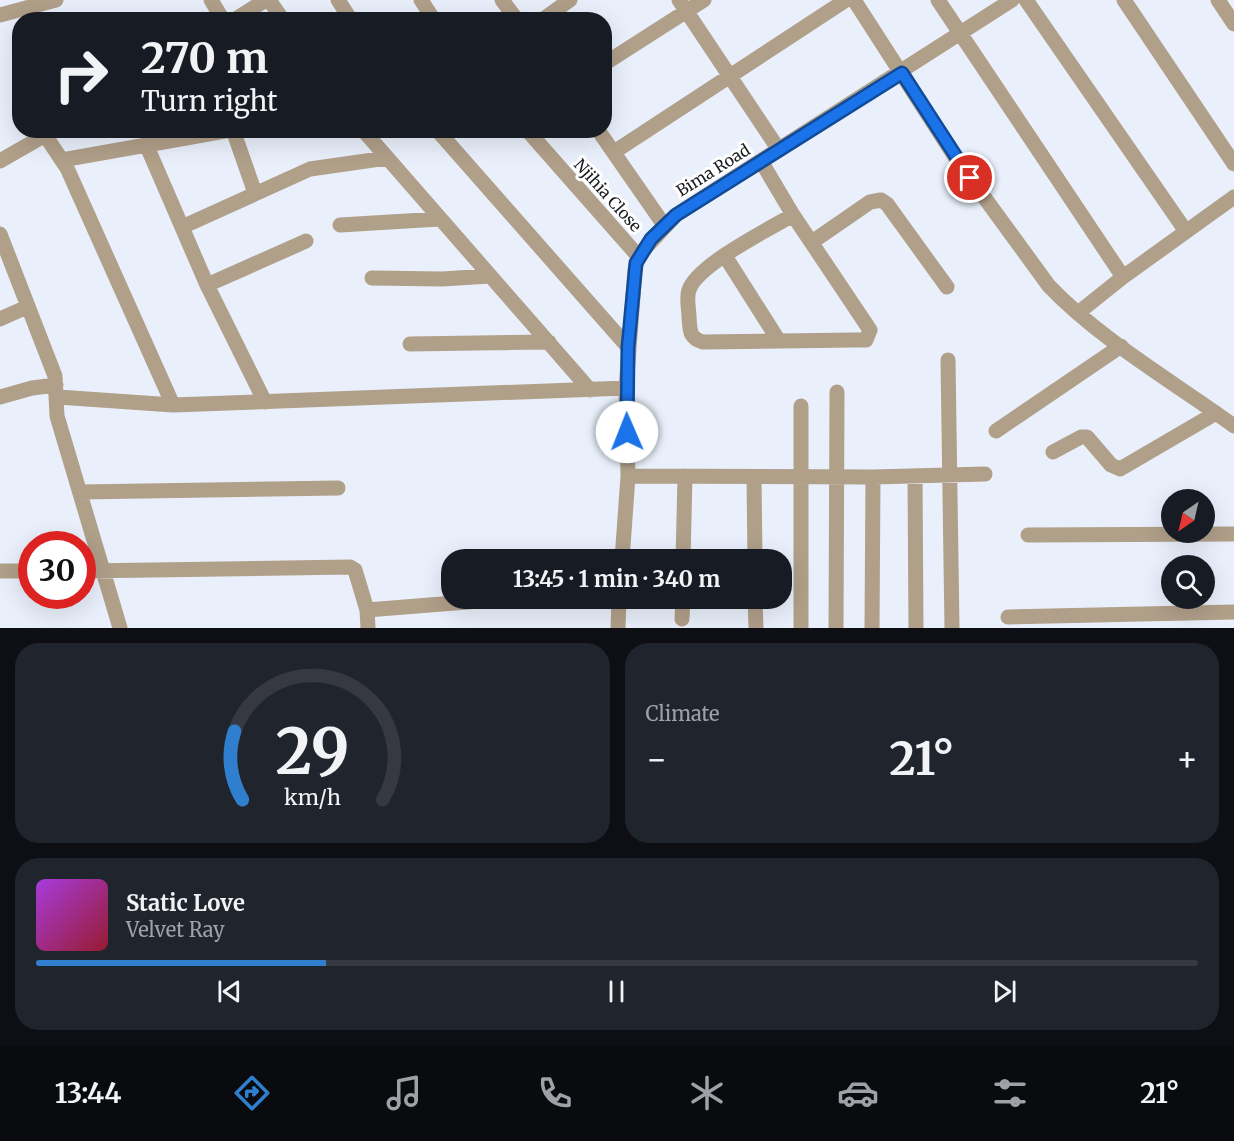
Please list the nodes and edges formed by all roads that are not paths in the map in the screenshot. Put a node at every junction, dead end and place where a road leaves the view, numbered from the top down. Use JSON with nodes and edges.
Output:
{"nodes":[{"id":1,"x":56,"y":0,"type":"edge"},
{"id":2,"x":268,"y":0,"type":"edge"},
{"id":3,"x":570,"y":0,"type":"edge"},
{"id":4,"x":704,"y":0,"type":"edge"},
{"id":5,"x":846,"y":0,"type":"edge"},
{"id":6,"x":854,"y":0,"type":"edge"},
{"id":7,"x":938,"y":0,"type":"edge"},
{"id":8,"x":1012,"y":0,"type":"edge"},
{"id":9,"x":1026,"y":0,"type":"edge"},
{"id":10,"x":1124,"y":0,"type":"edge"},
{"id":11,"x":1218,"y":0,"type":"edge"},
{"id":12,"x":20,"y":5,"type":"edge"},
{"id":13,"x":683,"y":6,"type":"edge"},
{"id":14,"x":248,"y":12,"type":"edge"},
{"id":15,"x":553,"y":12,"type":"edge"},
{"id":16,"x":0,"y":15,"type":"edge"},
{"id":17,"x":1234,"y":24,"type":"edge"},
{"id":18,"x":962,"y":34,"type":"junction"},
{"id":19,"x":612,"y":58,"type":"edge"},
{"id":20,"x":902,"y":73,"type":"junction"},
{"id":21,"x":729,"y":75,"type":"junction"},
{"id":22,"x":41,"y":138,"type":"edge"},
{"id":23,"x":52,"y":138,"type":"edge"},
{"id":24,"x":183,"y":138,"type":"edge"},
{"id":25,"x":235,"y":138,"type":"edge"},
{"id":26,"x":370,"y":138,"type":"edge"},
{"id":27,"x":444,"y":138,"type":"edge"},
{"id":28,"x":534,"y":138,"type":"edge"},
{"id":29,"x":604,"y":138,"type":"edge"},
{"id":30,"x":146,"y":144,"type":"junction"},
{"id":31,"x":778,"y":150,"type":"junction"},
{"id":32,"x":614,"y":152,"type":"junction"},
{"id":33,"x":387,"y":158,"type":"junction"},
{"id":34,"x":62,"y":160,"type":"junction"},
{"id":35,"x":0,"y":161,"type":"edge"},
{"id":36,"x":761,"y":161,"type":"junction"},
{"id":37,"x":1234,"y":164,"type":"edge"},
{"id":38,"x":255,"y":193,"type":"junction"},
{"id":39,"x":1234,"y":197,"type":"edge"},
{"id":40,"x":793,"y":215,"type":"junction"},
{"id":41,"x":440,"y":219,"type":"junction"},
{"id":42,"x":340,"y":225,"type":"dead end"},
{"id":43,"x":664,"y":225,"type":"junction"},
{"id":44,"x":182,"y":227,"type":"junction"},
{"id":45,"x":1185,"y":230,"type":"junction"},
{"id":46,"x":0,"y":234,"type":"edge"},
{"id":47,"x":306,"y":241,"type":"dead end"},
{"id":48,"x":812,"y":242,"type":"junction"},
{"id":49,"x":638,"y":256,"type":"junction"},
{"id":50,"x":725,"y":256,"type":"junction"},
{"id":51,"x":490,"y":276,"type":"junction"},
{"id":52,"x":1123,"y":277,"type":"junction"},
{"id":53,"x":372,"y":278,"type":"dead end"},
{"id":54,"x":207,"y":285,"type":"junction"},
{"id":55,"x":947,"y":287,"type":"dead end"},
{"id":56,"x":27,"y":307,"type":"junction"},
{"id":57,"x":1078,"y":313,"type":"junction"},
{"id":58,"x":0,"y":319,"type":"edge"},
{"id":59,"x":779,"y":341,"type":"junction"},
{"id":60,"x":549,"y":342,"type":"junction"},
{"id":61,"x":410,"y":344,"type":"dead end"},
{"id":62,"x":1121,"y":346,"type":"junction"},
{"id":63,"x":628,"y":347,"type":"junction"},
{"id":64,"x":948,"y":360,"type":"dead end"},
{"id":65,"x":626,"y":388,"type":"junction"},
{"id":66,"x":590,"y":390,"type":"junction"},
{"id":67,"x":57,"y":391,"type":"junction"},
{"id":68,"x":837,"y":392,"type":"dead end"},
{"id":69,"x":0,"y":397,"type":"edge"},
{"id":70,"x":265,"y":402,"type":"junction"},
{"id":71,"x":173,"y":405,"type":"junction"},
{"id":72,"x":801,"y":406,"type":"dead end"},
{"id":73,"x":1216,"y":413,"type":"junction"},
{"id":74,"x":1234,"y":426,"type":"edge"},
{"id":75,"x":996,"y":431,"type":"dead end"},
{"id":76,"x":1053,"y":452,"type":"dead end"},
{"id":77,"x":951,"y":474,"type":"junction"},
{"id":78,"x":985,"y":474,"type":"dead end"},
{"id":79,"x":628,"y":476,"type":"junction"},
{"id":80,"x":685,"y":476,"type":"junction"},
{"id":81,"x":801,"y":476,"type":"junction"},
{"id":82,"x":915,"y":476,"type":"junction"},
{"id":83,"x":754,"y":477,"type":"junction"},
{"id":84,"x":836,"y":477,"type":"junction"},
{"id":85,"x":873,"y":477,"type":"junction"},
{"id":86,"x":339,"y":488,"type":"dead end"},
{"id":87,"x":80,"y":492,"type":"junction"},
{"id":88,"x":1234,"y":534,"type":"edge"},
{"id":89,"x":1028,"y":535,"type":"dead end"},
{"id":90,"x":623,"y":549,"type":"edge"},
{"id":91,"x":683,"y":549,"type":"edge"},
{"id":92,"x":755,"y":549,"type":"edge"},
{"id":93,"x":0,"y":571,"type":"edge"},
{"id":94,"x":18,"y":571,"type":"edge"},
{"id":95,"x":96,"y":571,"type":"edge"},
{"id":96,"x":105,"y":571,"type":"junction"},
{"id":97,"x":441,"y":604,"type":"edge"},
{"id":98,"x":619,"y":609,"type":"edge"},
{"id":99,"x":682,"y":609,"type":"edge"},
{"id":100,"x":755,"y":609,"type":"edge"},
{"id":101,"x":367,"y":610,"type":"junction"},
{"id":102,"x":1234,"y":612,"type":"edge"},
{"id":103,"x":1008,"y":617,"type":"dead end"},
{"id":104,"x":682,"y":619,"type":"dead end"},
{"id":105,"x":120,"y":628,"type":"edge"},
{"id":106,"x":368,"y":628,"type":"edge"},
{"id":107,"x":618,"y":628,"type":"edge"},
{"id":108,"x":756,"y":628,"type":"edge"},
{"id":109,"x":801,"y":628,"type":"edge"},
{"id":110,"x":836,"y":628,"type":"edge"},
{"id":111,"x":872,"y":628,"type":"edge"},
{"id":112,"x":916,"y":628,"type":"edge"},
{"id":113,"x":952,"y":628,"type":"edge"}],
"edges":[{"from":1,"to":12,"type":"street"},
{"from":2,"to":14,"type":"street"},
{"from":3,"to":15,"type":"street"},
{"from":4,"to":13,"type":"street"},
{"from":5,"to":21,"type":"street"},
{"from":6,"to":20,"type":"street"},
{"from":7,"to":18,"type":"street"},
{"from":8,"to":18,"type":"street","name":"Bima Road"},
{"from":9,"to":45,"type":"street"},
{"from":10,"to":37,"type":"street"},
{"from":11,"to":17,"type":"street"},
{"from":12,"to":16,"type":"street"},
{"from":13,"to":19,"type":"street"},
{"from":13,"to":21,"type":"street"},
{"from":18,"to":20,"type":"street","name":"Bima Road"},
{"from":18,"to":52,"type":"street"},
{"from":20,"to":31,"type":"street","name":"Bima Road"},
{"from":20,"to":57,"type":"street"},
{"from":21,"to":31,"type":"street"},
{"from":21,"to":32,"type":"street"},
{"from":22,"to":35,"type":"street"},
{"from":23,"to":34,"type":"street"},
{"from":24,"to":30,"type":"street"},
{"from":25,"to":38,"type":"street"},
{"from":26,"to":33,"type":"street"},
{"from":27,"to":63,"type":"street"},
{"from":28,"to":49,"type":"street","name":"Njihia Close"},
{"from":29,"to":32,"type":"street"},
{"from":30,"to":34,"type":"street"},
{"from":30,"to":44,"type":"street"},
{"from":31,"to":36,"type":"street","name":"Bima Road"},
{"from":32,"to":43,"type":"street"},
{"from":33,"to":38,"type":"street"},
{"from":33,"to":41,"type":"street"},
{"from":34,"to":71,"type":"street"},
{"from":36,"to":40,"type":"street"},
{"from":36,"to":43,"type":"street","name":"Bima Road"},
{"from":38,"to":44,"type":"street"},
{"from":39,"to":45,"type":"street"},
{"from":40,"to":48,"type":"street"},
{"from":40,"to":50,"type":"street"},
{"from":41,"to":42,"type":"street"},
{"from":41,"to":51,"type":"street"},
{"from":43,"to":49,"type":"street","name":"Bima Road"},
{"from":44,"to":54,"type":"street"},
{"from":45,"to":52,"type":"street"},
{"from":46,"to":56,"type":"street"},
{"from":47,"to":54,"type":"street"},
{"from":48,"to":55,"type":"street"},
{"from":48,"to":59,"type":"street"},
{"from":49,"to":63,"type":"street","name":"Bima Road"},
{"from":50,"to":59,"type":"street"},
{"from":50,"to":59,"type":"street"},
{"from":51,"to":53,"type":"street"},
{"from":51,"to":60,"type":"street"},
{"from":52,"to":57,"type":"street"},
{"from":54,"to":70,"type":"street"},
{"from":56,"to":58,"type":"street"},
{"from":56,"to":67,"type":"street"},
{"from":57,"to":62,"type":"street"},
{"from":60,"to":61,"type":"street"},
{"from":60,"to":66,"type":"street"},
{"from":62,"to":73,"type":"street"},
{"from":62,"to":75,"type":"street"},
{"from":63,"to":65,"type":"street","name":"Bima Road"},
{"from":64,"to":77,"type":"street"},
{"from":65,"to":66,"type":"street"},
{"from":65,"to":79,"type":"street","name":"Bima Road"},
{"from":66,"to":70,"type":"street"},
{"from":67,"to":69,"type":"street"},
{"from":67,"to":71,"type":"street"},
{"from":67,"to":87,"type":"street"},
{"from":68,"to":84,"type":"street"},
{"from":70,"to":71,"type":"street"},
{"from":72,"to":81,"type":"street"},
{"from":73,"to":74,"type":"street"},
{"from":73,"to":76,"type":"street"},
{"from":77,"to":78,"type":"street"},
{"from":77,"to":82,"type":"street"},
{"from":77,"to":113,"type":"street"},
{"from":79,"to":80,"type":"street"},
{"from":79,"to":90,"type":"street","name":"Bima Road"},
{"from":80,"to":83,"type":"street"},
{"from":80,"to":91,"type":"street"},
{"from":81,"to":83,"type":"street"},
{"from":81,"to":84,"type":"street"},
{"from":81,"to":109,"type":"street"},
{"from":82,"to":85,"type":"street"},
{"from":82,"to":112,"type":"street"},
{"from":83,"to":92,"type":"street"},
{"from":84,"to":85,"type":"street"},
{"from":84,"to":110,"type":"street"},
{"from":85,"to":111,"type":"street"},
{"from":86,"to":87,"type":"street"},
{"from":87,"to":96,"type":"street"},
{"from":88,"to":89,"type":"street"},
{"from":93,"to":94,"type":"street"},
{"from":95,"to":96,"type":"street"},
{"from":96,"to":101,"type":"street"},
{"from":96,"to":105,"type":"street"},
{"from":97,"to":101,"type":"street"},
{"from":98,"to":107,"type":"street"},
{"from":99,"to":104,"type":"street"},
{"from":100,"to":108,"type":"street"},
{"from":101,"to":106,"type":"street"},
{"from":102,"to":103,"type":"street"}]}
